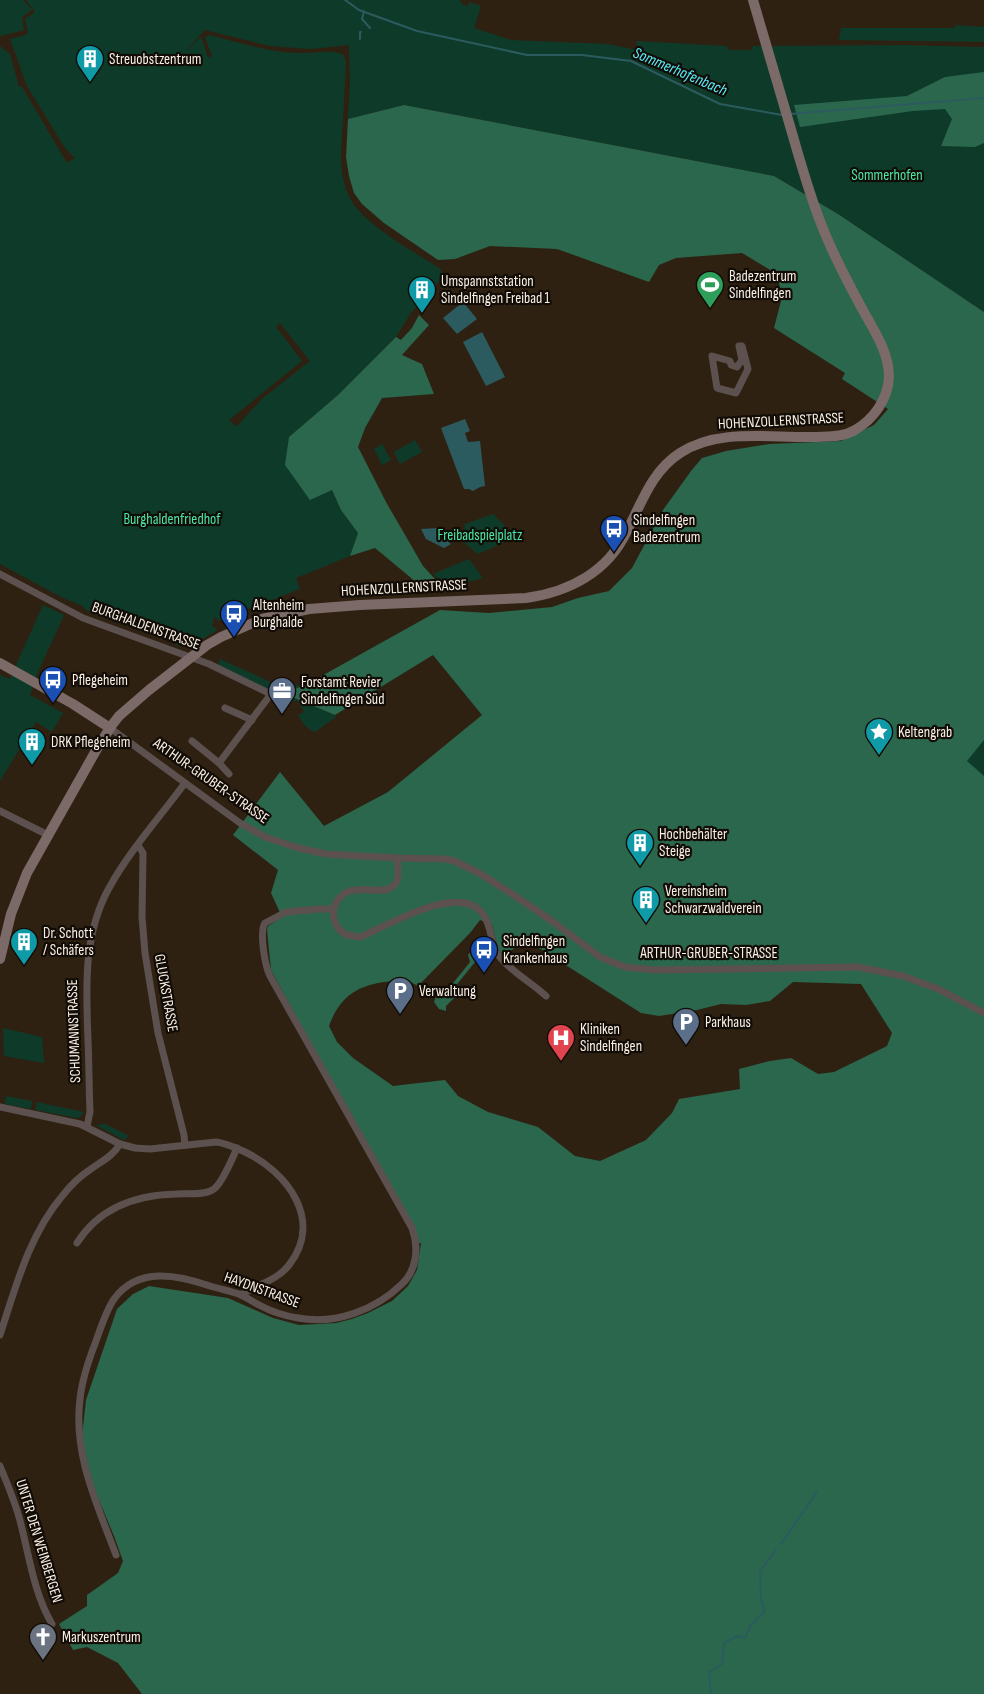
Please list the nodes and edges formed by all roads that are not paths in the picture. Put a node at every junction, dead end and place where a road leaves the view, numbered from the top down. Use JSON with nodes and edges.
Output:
{"nodes":[{"id":1,"x":754,"y":0,"type":"edge"},
{"id":2,"x":712,"y":356,"type":"joint"},
{"id":3,"x":0,"y":574,"type":"edge"},
{"id":4,"x":188,"y":658,"type":"junction"},
{"id":5,"x":0,"y":663,"type":"edge"},
{"id":6,"x":271,"y":694,"type":"junction"},
{"id":7,"x":285,"y":697,"type":"dead end"},
{"id":8,"x":225,"y":708,"type":"dead end"},
{"id":9,"x":252,"y":720,"type":"junction"},
{"id":10,"x":110,"y":728,"type":"junction"},
{"id":11,"x":192,"y":741,"type":"dead end"},
{"id":12,"x":219,"y":763,"type":"junction"},
{"id":13,"x":229,"y":774,"type":"dead end"},
{"id":14,"x":185,"y":783,"type":"junction"},
{"id":15,"x":0,"y":811,"type":"edge"},
{"id":16,"x":48,"y":836,"type":"junction"},
{"id":17,"x":138,"y":846,"type":"junction"},
{"id":18,"x":397,"y":858,"type":"junction"},
{"id":19,"x":333,"y":909,"type":"junction"},
{"id":20,"x":2,"y":936,"type":"edge"},
{"id":21,"x":0,"y":959,"type":"edge"},
{"id":22,"x":546,"y":996,"type":"dead end"},
{"id":23,"x":984,"y":1012,"type":"edge"},
{"id":24,"x":0,"y":1107,"type":"edge"},
{"id":25,"x":87,"y":1126,"type":"junction"},
{"id":26,"x":120,"y":1144,"type":"junction"},
{"id":27,"x":185,"y":1145,"type":"junction"},
{"id":28,"x":237,"y":1148,"type":"junction"},
{"id":29,"x":76,"y":1243,"type":"dead end"},
{"id":30,"x":241,"y":1295,"type":"junction"},
{"id":31,"x":0,"y":1335,"type":"edge"},
{"id":32,"x":0,"y":1466,"type":"edge"},
{"id":33,"x":116,"y":1555,"type":"dead end"},
{"id":34,"x":52,"y":1624,"type":"dead end"}],
"edges":[{"from":1,"to":4,"type":"street","name":"HOHENZOLLERNSTRASSE"},
{"from":2,"to":2,"type":"street"},
{"from":3,"to":4,"type":"street","name":"BURGHALDENSTRASSE"},
{"from":4,"to":6,"type":"street","name":"BURGHALDENSTRASSE"},
{"from":4,"to":10,"type":"street","name":"HOHENZOLLERNSTRASSE"},
{"from":5,"to":10,"type":"street","name":"ARTHUR-GRUBER-STRASSE"},
{"from":6,"to":7,"type":"street","name":"BURGHALDENSTRASSE"},
{"from":6,"to":9,"type":"street"},
{"from":8,"to":9,"type":"street"},
{"from":9,"to":12,"type":"street"},
{"from":10,"to":14,"type":"street","name":"ARTHUR-GRUBER-STRASSE"},
{"from":10,"to":16,"type":"street","name":"HOHENZOLLERNSTRASSE"},
{"from":11,"to":12,"type":"street"},
{"from":12,"to":13,"type":"street"},
{"from":14,"to":17,"type":"street","name":"SCHUMANNSTRASSE"},
{"from":14,"to":18,"type":"street","name":"ARTHUR-GRUBER-STRASSE"},
{"from":15,"to":16,"type":"street"},
{"from":16,"to":20,"type":"street","name":"HOHENZOLLERNSTRASSE"},
{"from":17,"to":25,"type":"street","name":"SCHUMANNSTRASSE"},
{"from":17,"to":27,"type":"street","name":"GLUCKSTRASSE"},
{"from":18,"to":19,"type":"street"},
{"from":18,"to":23,"type":"street","name":"ARTHUR-GRUBER-STRASSE"},
{"from":19,"to":22,"type":"street"},
{"from":19,"to":30,"type":"street","name":"HAYDNSTRASSE"},
{"from":20,"to":21,"type":"street","name":"HOHENZOLLERNSTRASSE"},
{"from":24,"to":25,"type":"street"},
{"from":25,"to":26,"type":"street"},
{"from":26,"to":27,"type":"street"},
{"from":26,"to":31,"type":"street"},
{"from":27,"to":28,"type":"street"},
{"from":28,"to":29,"type":"street"},
{"from":28,"to":30,"type":"street"},
{"from":30,"to":33,"type":"street","name":"HAYDNSTRASSE"},
{"from":32,"to":34,"type":"street","name":"UNTER DEN WEINBERGEN"}]}
